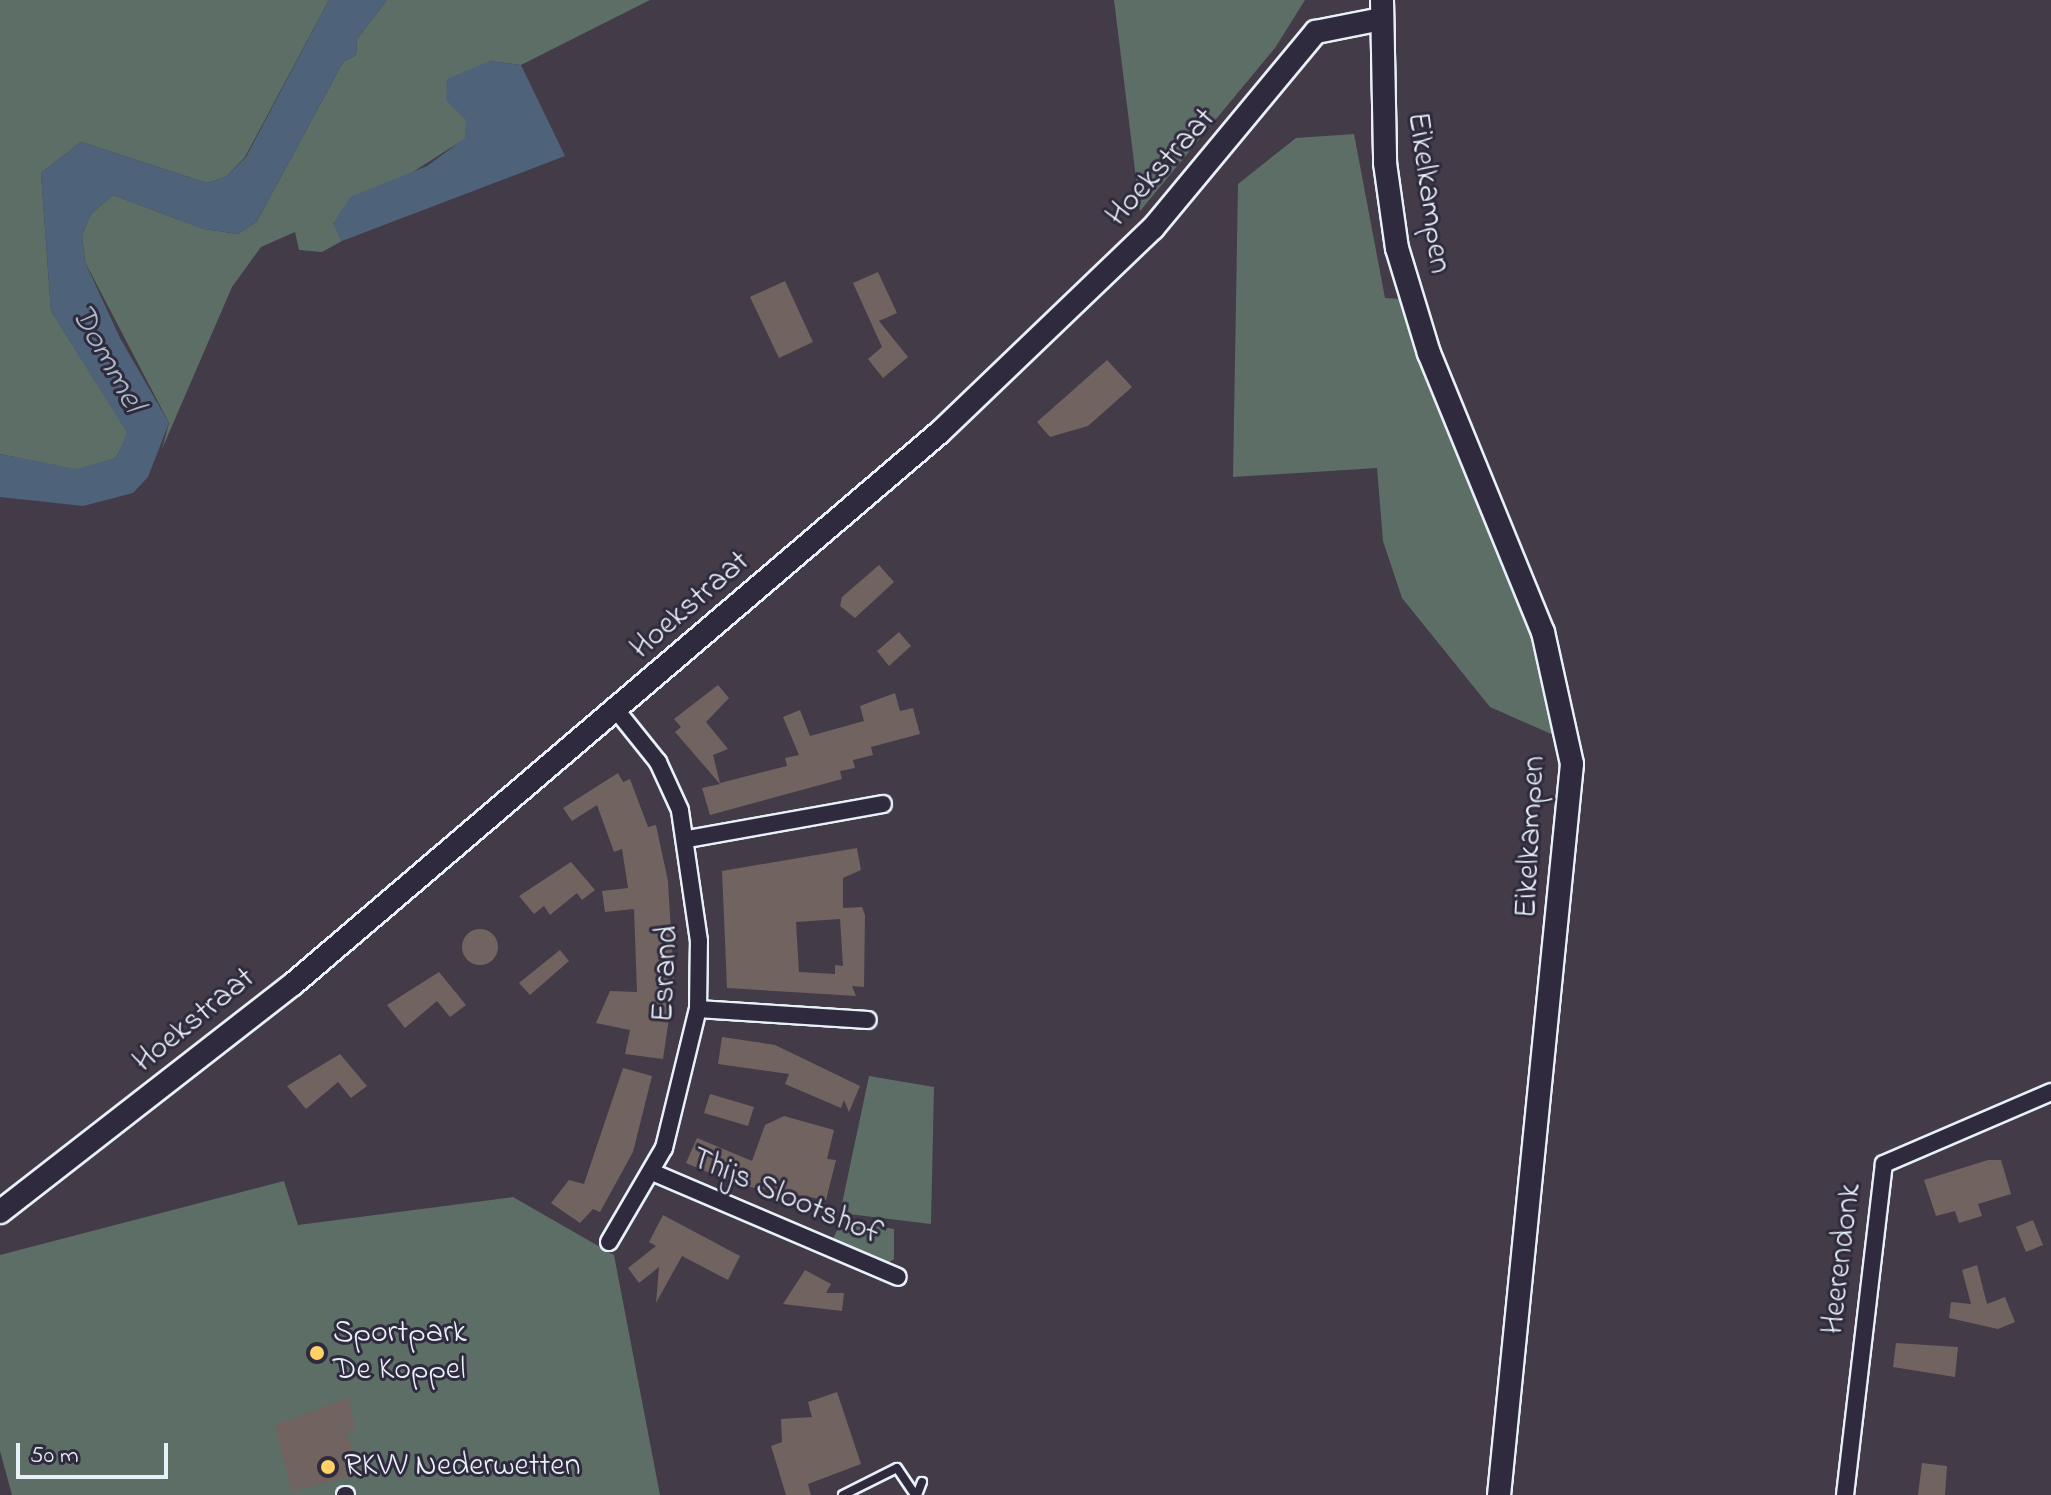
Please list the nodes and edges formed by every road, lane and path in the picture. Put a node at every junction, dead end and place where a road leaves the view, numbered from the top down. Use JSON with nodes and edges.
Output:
{"nodes":[{"id":1,"x":1382,"y":10,"type":"edge"},
{"id":2,"x":617,"y":711,"type":"junction"},
{"id":3,"x":883,"y":804,"type":"dead end"},
{"id":4,"x":688,"y":839,"type":"junction"},
{"id":5,"x":698,"y":1009,"type":"junction"},
{"id":6,"x":868,"y":1020,"type":"dead end"},
{"id":7,"x":2051,"y":1092,"type":"edge"},
{"id":8,"x":652,"y":1172,"type":"junction"},
{"id":9,"x":0,"y":1212,"type":"edge"},
{"id":10,"x":609,"y":1242,"type":"dead end"},
{"id":11,"x":898,"y":1277,"type":"dead end"},
{"id":12,"x":922,"y":1482,"type":"dead end"},
{"id":13,"x":843,"y":1495,"type":"edge"},
{"id":14,"x":916,"y":1495,"type":"edge"},
{"id":15,"x":1499,"y":1495,"type":"edge"},
{"id":16,"x":1845,"y":1495,"type":"edge"}],
"edges":[{"from":1,"to":2,"type":"street","name":"Hoekstraat"},
{"from":1,"to":15,"type":"street","name":"Eikelkampen"},
{"from":2,"to":4,"type":"street","name":"Esrand"},
{"from":2,"to":9,"type":"street","name":"Hoekstraat"},
{"from":3,"to":4,"type":"street"},
{"from":4,"to":5,"type":"street","name":"Esrand"},
{"from":5,"to":6,"type":"street"},
{"from":5,"to":8,"type":"street","name":"Esrand"},
{"from":7,"to":16,"type":"street","name":"Heerendonk"},
{"from":8,"to":10,"type":"street","name":"Esrand"},
{"from":8,"to":11,"type":"street","name":"Thijs Slootshof"},
{"from":12,"to":14,"type":"lane"},
{"from":13,"to":14,"type":"lane"}]}
